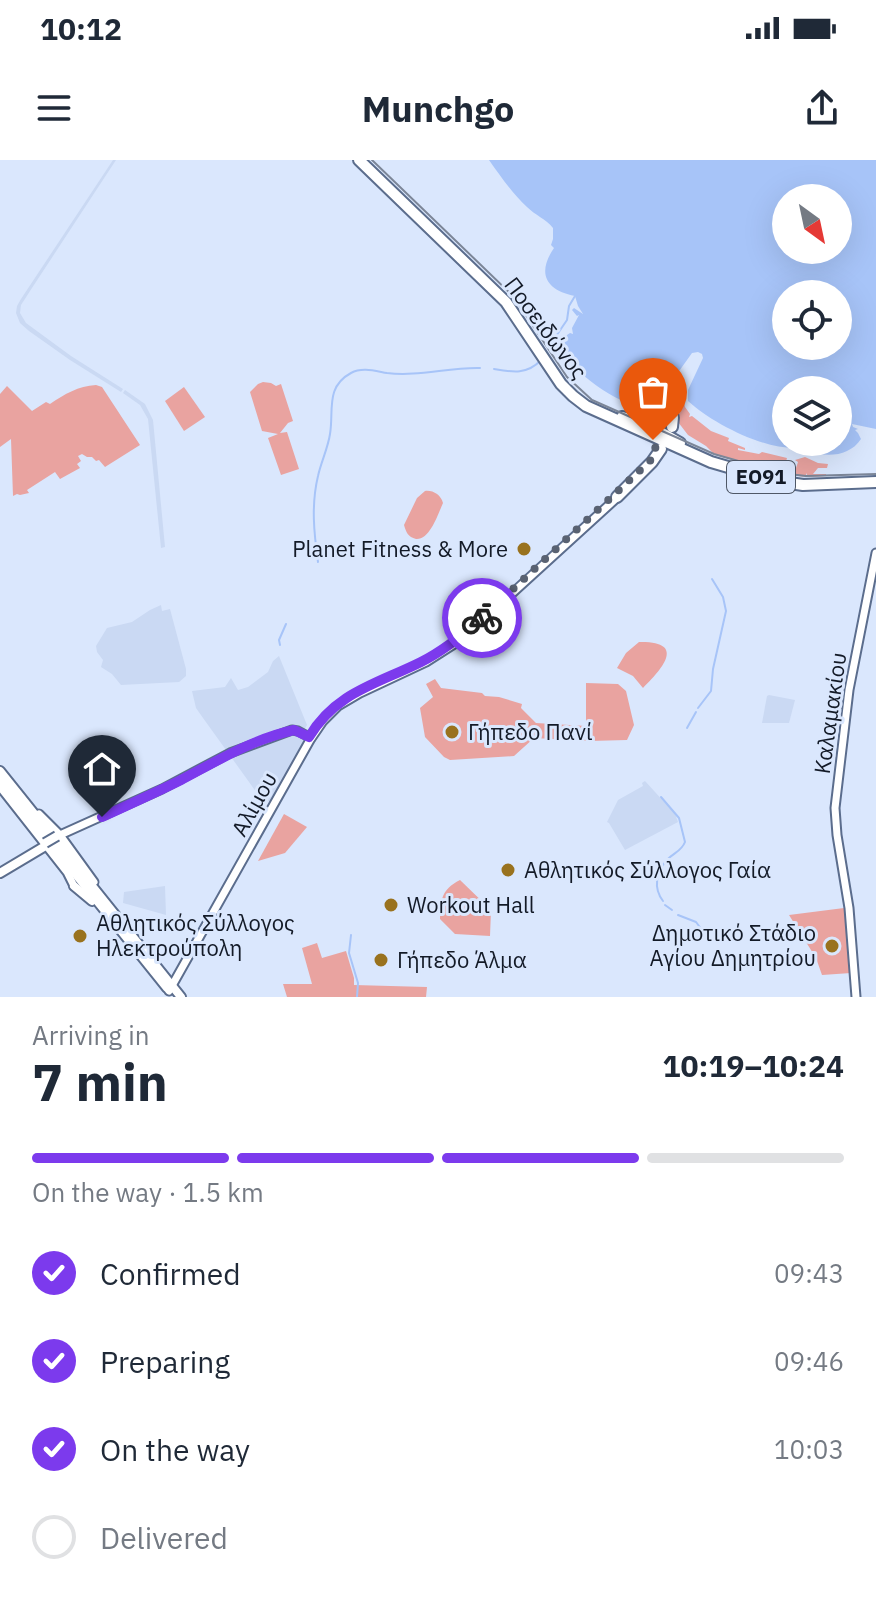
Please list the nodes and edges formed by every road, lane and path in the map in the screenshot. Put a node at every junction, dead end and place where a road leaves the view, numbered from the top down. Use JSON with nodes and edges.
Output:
{"nodes":[{"id":1,"x":359,"y":160,"type":"edge"},
{"id":2,"x":366,"y":160,"type":"edge"},
{"id":3,"x":378,"y":175,"type":"junction"},
{"id":4,"x":474,"y":268,"type":"junction"},
{"id":5,"x":616,"y":415,"type":"junction"},
{"id":6,"x":645,"y":433,"type":"junction"},
{"id":7,"x":677,"y":444,"type":"junction"},
{"id":8,"x":643,"y":468,"type":"joint"},
{"id":9,"x":876,"y":480,"type":"edge"},
{"id":10,"x":618,"y":495,"type":"junction"},
{"id":11,"x":876,"y":553,"type":"edge"},
{"id":12,"x":307,"y":739,"type":"junction"},
{"id":13,"x":0,"y":771,"type":"edge"},
{"id":14,"x":0,"y":783,"type":"edge"},
{"id":15,"x":13,"y":787,"type":"junction"},
{"id":16,"x":58,"y":837,"type":"junction"},
{"id":17,"x":46,"y":844,"type":"junction"},
{"id":18,"x":0,"y":873,"type":"edge"},
{"id":19,"x":74,"y":886,"type":"joint"},
{"id":20,"x":108,"y":915,"type":"junction"},
{"id":21,"x":122,"y":919,"type":"joint"},
{"id":22,"x":132,"y":935,"type":"junction"},
{"id":23,"x":172,"y":987,"type":"edge"},
{"id":24,"x":181,"y":997,"type":"edge"},
{"id":25,"x":855,"y":997,"type":"edge"}],
"edges":[{"from":1,"to":3,"type":"highway","name":"Ποσειδώνος","number":"ΕΟ91"},
{"from":2,"to":3,"type":"highway","name":"Ποσειδώνος","number":"ΕΟ91"},
{"from":3,"to":4,"type":"highway","name":"Ποσειδώνος","number":"ΕΟ91"},
{"from":4,"to":5,"type":"highway","name":"Ποσειδώνος","number":"ΕΟ91"},
{"from":4,"to":6,"type":"highway","name":"Ποσειδώνος","number":"ΕΟ91"},
{"from":5,"to":7,"type":"highway","name":"Ποσειδώνος","number":"ΕΟ91"},
{"from":5,"to":7,"type":"highway"},
{"from":6,"to":7,"type":"highway","name":"Ποσειδώνος","number":"ΕΟ91"},
{"from":6,"to":8,"type":"highway"},
{"from":7,"to":9,"type":"highway","name":"Ποσειδώνος","number":"ΕΟ91"},
{"from":7,"to":9,"type":"highway","name":"Ποσειδώνος","number":"ΕΟ91"},
{"from":7,"to":10,"type":"highway"},
{"from":8,"to":10,"type":"main road","name":"Αλίμου"},
{"from":10,"to":12,"type":"main road","name":"Αλίμου"},
{"from":11,"to":25,"type":"main road","name":"Καλαμακίου"},
{"from":12,"to":16,"type":"main road"},
{"from":12,"to":23,"type":"main road","name":"Αλίμου"},
{"from":12,"to":23,"type":"main road","name":"Αλίμου"},
{"from":13,"to":15,"type":"main road"},
{"from":14,"to":17,"type":"main road"},
{"from":14,"to":20,"type":"main road"},
{"from":15,"to":16,"type":"main road"},
{"from":15,"to":22,"type":"main road"},
{"from":16,"to":17,"type":"main road","bridge":true},
{"from":16,"to":21,"type":"main road"},
{"from":17,"to":18,"type":"main road"},
{"from":17,"to":19,"type":"main road"},
{"from":19,"to":20,"type":"main road"},
{"from":20,"to":23,"type":"main road"},
{"from":21,"to":22,"type":"main road"},
{"from":22,"to":23,"type":"main road"},
{"from":23,"to":24,"type":"main road"}]}
